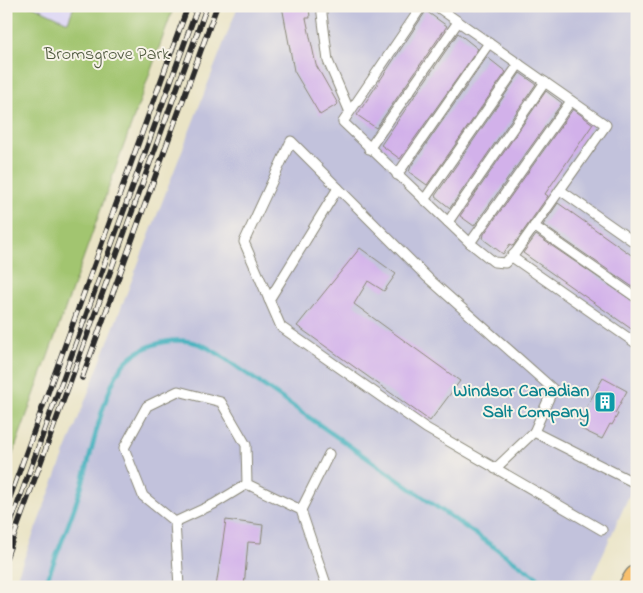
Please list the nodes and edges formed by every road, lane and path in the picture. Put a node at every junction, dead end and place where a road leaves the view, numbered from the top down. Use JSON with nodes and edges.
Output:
{"nodes":[{"id":1,"x":321,"y":6,"type":"edge"},
{"id":2,"x":422,"y":6,"type":"edge"},
{"id":3,"x":436,"y":6,"type":"edge"},
{"id":4,"x":458,"y":22,"type":"junction"},
{"id":5,"x":489,"y":43,"type":"junction"},
{"id":6,"x":519,"y":64,"type":"junction"},
{"id":7,"x":545,"y":82,"type":"junction"},
{"id":8,"x":571,"y":101,"type":"junction"},
{"id":9,"x":349,"y":110,"type":"junction"},
{"id":10,"x":369,"y":149,"type":"junction"},
{"id":11,"x":397,"y":175,"type":"junction"},
{"id":12,"x":338,"y":188,"type":"junction"},
{"id":13,"x":560,"y":190,"type":"junction"},
{"id":14,"x":424,"y":200,"type":"junction"},
{"id":15,"x":448,"y":222,"type":"junction"},
{"id":16,"x":534,"y":226,"type":"junction"},
{"id":17,"x":470,"y":243,"type":"junction"},
{"id":18,"x":637,"y":244,"type":"edge"},
{"id":19,"x":512,"y":257,"type":"junction"},
{"id":20,"x":637,"y":298,"type":"edge"},
{"id":21,"x":269,"y":300,"type":"junction"},
{"id":22,"x":637,"y":344,"type":"edge"},
{"id":23,"x":534,"y":432,"type":"junction"},
{"id":24,"x":329,"y":454,"type":"dead end"},
{"id":25,"x":495,"y":469,"type":"junction"},
{"id":26,"x":247,"y":484,"type":"junction"},
{"id":27,"x":637,"y":484,"type":"edge"},
{"id":28,"x":301,"y":510,"type":"junction"},
{"id":29,"x":175,"y":522,"type":"junction"},
{"id":30,"x":602,"y":530,"type":"dead end"},
{"id":31,"x":637,"y":578,"type":"edge"},
{"id":32,"x":179,"y":587,"type":"edge"},
{"id":33,"x":328,"y":587,"type":"edge"},
{"id":34,"x":632,"y":587,"type":"edge"}],
"edges":[{"from":1,"to":9,"type":"lane"},
{"from":2,"to":9,"type":"lane"},
{"from":3,"to":4,"type":"lane"},
{"from":4,"to":5,"type":"lane"},
{"from":4,"to":10,"type":"lane"},
{"from":5,"to":6,"type":"lane"},
{"from":5,"to":11,"type":"lane"},
{"from":6,"to":7,"type":"lane"},
{"from":6,"to":14,"type":"lane"},
{"from":7,"to":8,"type":"lane"},
{"from":7,"to":15,"type":"lane"},
{"from":8,"to":13,"type":"lane"},
{"from":8,"to":17,"type":"lane"},
{"from":9,"to":10,"type":"lane"},
{"from":10,"to":11,"type":"lane"},
{"from":11,"to":14,"type":"lane"},
{"from":12,"to":21,"type":"lane"},
{"from":12,"to":21,"type":"lane"},
{"from":12,"to":23,"type":"lane"},
{"from":13,"to":16,"type":"lane"},
{"from":13,"to":18,"type":"lane"},
{"from":14,"to":15,"type":"lane"},
{"from":15,"to":17,"type":"lane"},
{"from":16,"to":19,"type":"lane"},
{"from":16,"to":20,"type":"lane"},
{"from":17,"to":19,"type":"lane"},
{"from":19,"to":22,"type":"lane"},
{"from":21,"to":25,"type":"lane"},
{"from":23,"to":25,"type":"lane"},
{"from":23,"to":27,"type":"lane"},
{"from":24,"to":28,"type":"lane"},
{"from":25,"to":30,"type":"lane"},
{"from":26,"to":28,"type":"lane"},
{"from":26,"to":29,"type":"lane"},
{"from":26,"to":29,"type":"lane"},
{"from":28,"to":33,"type":"lane"},
{"from":29,"to":32,"type":"lane"},
{"from":31,"to":34,"type":"main road"}]}
